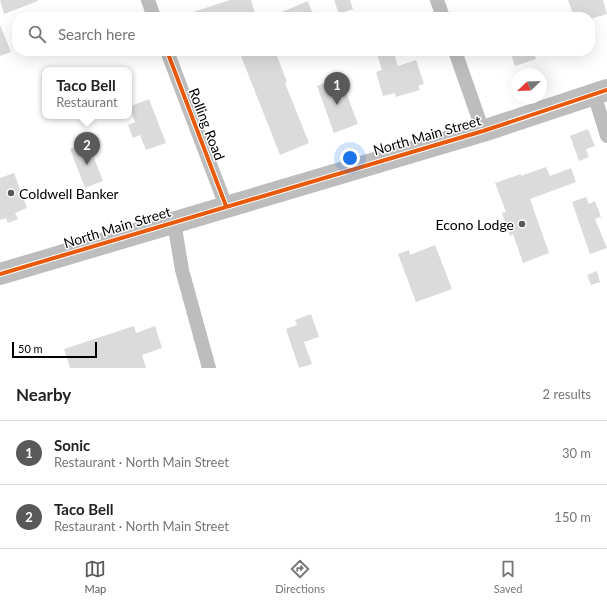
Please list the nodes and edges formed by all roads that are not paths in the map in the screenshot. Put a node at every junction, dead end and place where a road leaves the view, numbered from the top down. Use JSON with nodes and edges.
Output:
{"nodes":[{"id":1,"x":148,"y":0,"type":"edge"},
{"id":2,"x":437,"y":0,"type":"edge"},
{"id":3,"x":152,"y":12,"type":"edge"},
{"id":4,"x":441,"y":12,"type":"edge"},
{"id":5,"x":169,"y":56,"type":"edge"},
{"id":6,"x":457,"y":56,"type":"edge"},
{"id":7,"x":600,"y":92,"type":"edge"},
{"id":8,"x":483,"y":131,"type":"junction"},
{"id":9,"x":607,"y":136,"type":"edge"},
{"id":10,"x":226,"y":206,"type":"junction"},
{"id":11,"x":174,"y":222,"type":"junction"},
{"id":12,"x":0,"y":274,"type":"edge"},
{"id":13,"x":210,"y":368,"type":"edge"}],
"edges":[{"from":1,"to":3,"type":"street"},
{"from":2,"to":4,"type":"street"},
{"from":5,"to":10,"type":"street","name":"Rolling Road"},
{"from":6,"to":8,"type":"street"},
{"from":7,"to":8,"type":"highway","name":"North Main Street"},
{"from":7,"to":9,"type":"street"},
{"from":8,"to":10,"type":"highway","name":"North Main Street"},
{"from":10,"to":11,"type":"highway","name":"North Main Street"},
{"from":11,"to":12,"type":"highway","name":"North Main Street"},
{"from":11,"to":13,"type":"street"}]}
